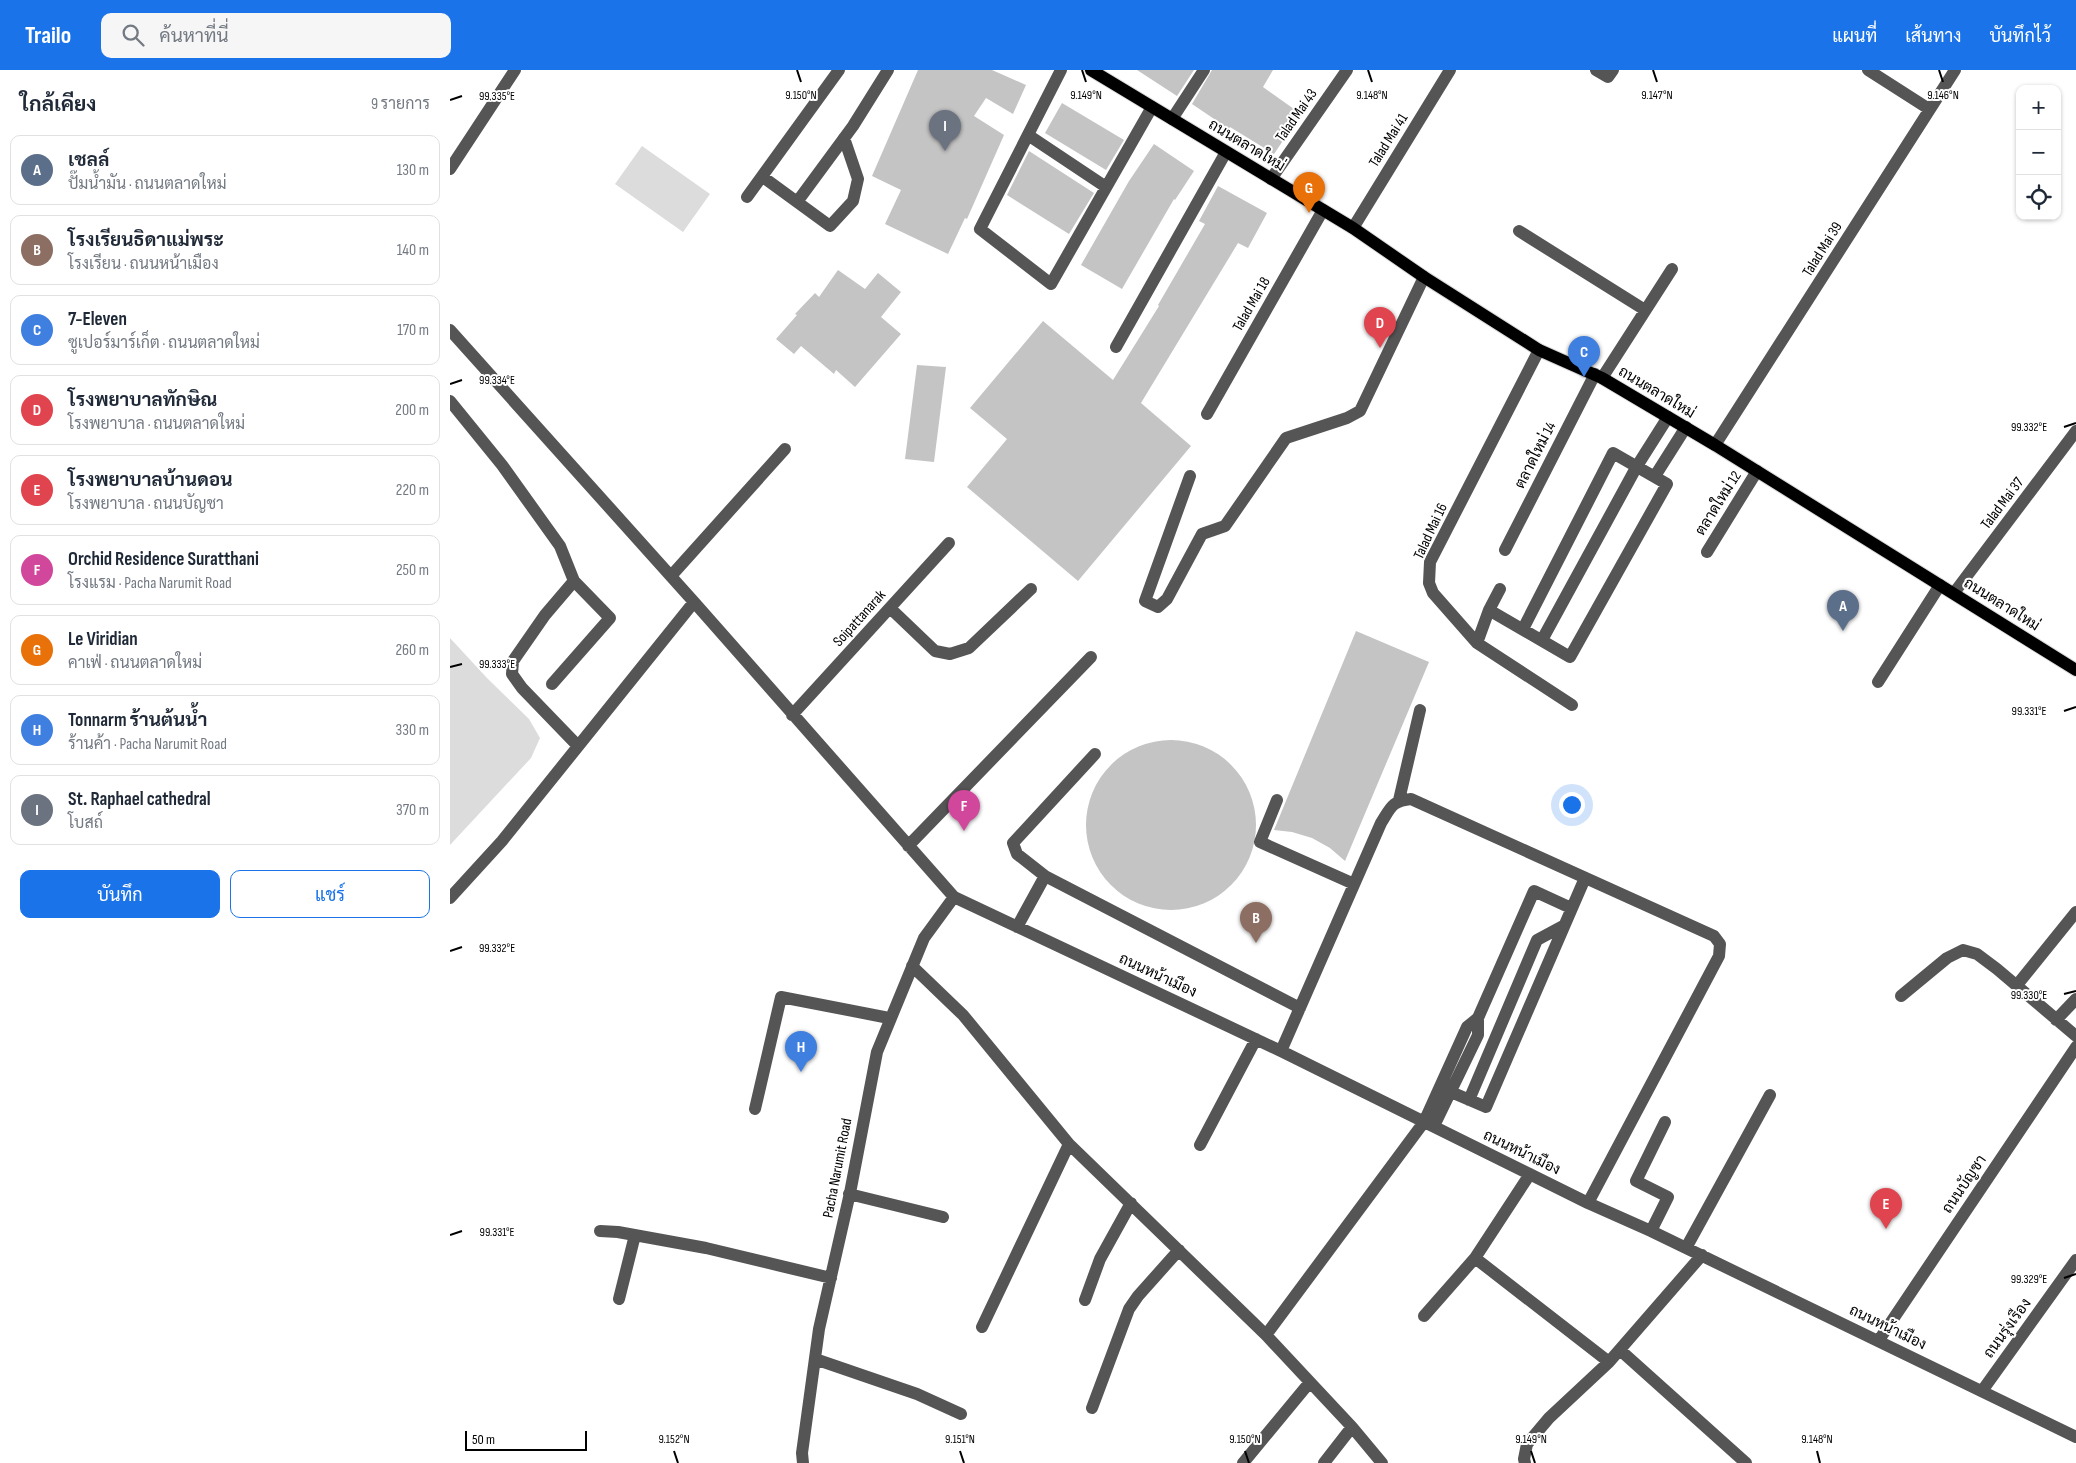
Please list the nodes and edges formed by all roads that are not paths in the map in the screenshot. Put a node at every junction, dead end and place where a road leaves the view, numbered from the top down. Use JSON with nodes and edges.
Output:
{"nodes":[{"id":1,"x":514,"y":70,"type":"edge"},
{"id":2,"x":839,"y":70,"type":"edge"},
{"id":3,"x":888,"y":70,"type":"edge"},
{"id":4,"x":1061,"y":70,"type":"edge"},
{"id":5,"x":1091,"y":70,"type":"edge"},
{"id":6,"x":1204,"y":70,"type":"edge"},
{"id":7,"x":1347,"y":70,"type":"edge"},
{"id":8,"x":1450,"y":70,"type":"edge"},
{"id":9,"x":1596,"y":70,"type":"edge"},
{"id":10,"x":1613,"y":70,"type":"edge"},
{"id":11,"x":1868,"y":70,"type":"edge"},
{"id":12,"x":1955,"y":70,"type":"edge"},
{"id":13,"x":1152,"y":107,"type":"junction"},
{"id":14,"x":1929,"y":109,"type":"junction"},
{"id":15,"x":1172,"y":119,"type":"junction"},
{"id":16,"x":1028,"y":135,"type":"junction"},
{"id":17,"x":844,"y":138,"type":"junction"},
{"id":18,"x":1226,"y":152,"type":"junction"},
{"id":19,"x":450,"y":169,"type":"edge"},
{"id":20,"x":763,"y":177,"type":"junction"},
{"id":21,"x":1272,"y":179,"type":"junction"},
{"id":22,"x":1106,"y":186,"type":"junction"},
{"id":23,"x":747,"y":197,"type":"dead end"},
{"id":24,"x":798,"y":202,"type":"junction"},
{"id":25,"x":1323,"y":210,"type":"junction"},
{"id":26,"x":1353,"y":228,"type":"junction"},
{"id":27,"x":1519,"y":231,"type":"dead end"},
{"id":28,"x":1672,"y":269,"type":"dead end"},
{"id":29,"x":1424,"y":277,"type":"junction"},
{"id":30,"x":1645,"y":310,"type":"junction"},
{"id":31,"x":450,"y":330,"type":"edge"},
{"id":32,"x":1116,"y":347,"type":"dead end"},
{"id":33,"x":1539,"y":350,"type":"junction"},
{"id":34,"x":1598,"y":376,"type":"junction"},
{"id":35,"x":450,"y":401,"type":"edge"},
{"id":36,"x":1207,"y":414,"type":"dead end"},
{"id":37,"x":1668,"y":417,"type":"junction"},
{"id":38,"x":1686,"y":427,"type":"junction"},
{"id":39,"x":2076,"y":431,"type":"edge"},
{"id":40,"x":1715,"y":445,"type":"junction"},
{"id":41,"x":785,"y":449,"type":"dead end"},
{"id":42,"x":1637,"y":466,"type":"junction"},
{"id":43,"x":1757,"y":471,"type":"junction"},
{"id":44,"x":1190,"y":476,"type":"dead end"},
{"id":45,"x":1655,"y":476,"type":"junction"},
{"id":46,"x":949,"y":543,"type":"dead end"},
{"id":47,"x":1505,"y":550,"type":"dead end"},
{"id":48,"x":1706,"y":552,"type":"dead end"},
{"id":49,"x":671,"y":576,"type":"junction"},
{"id":50,"x":574,"y":581,"type":"junction"},
{"id":51,"x":1940,"y":585,"type":"junction"},
{"id":52,"x":1032,"y":589,"type":"dead end"},
{"id":53,"x":1500,"y":589,"type":"dead end"},
{"id":54,"x":1954,"y":594,"type":"junction"},
{"id":55,"x":694,"y":602,"type":"junction"},
{"id":56,"x":890,"y":608,"type":"junction"},
{"id":57,"x":1488,"y":610,"type":"junction"},
{"id":58,"x":1523,"y":629,"type":"junction"},
{"id":59,"x":1542,"y":640,"type":"junction"},
{"id":60,"x":1477,"y":643,"type":"junction"},
{"id":61,"x":1091,"y":657,"type":"dead end"},
{"id":62,"x":2076,"y":670,"type":"edge"},
{"id":63,"x":1878,"y":682,"type":"dead end"},
{"id":64,"x":552,"y":684,"type":"dead end"},
{"id":65,"x":1572,"y":705,"type":"dead end"},
{"id":66,"x":1420,"y":710,"type":"dead end"},
{"id":67,"x":792,"y":715,"type":"junction"},
{"id":68,"x":578,"y":746,"type":"junction"},
{"id":69,"x":1095,"y":754,"type":"dead end"},
{"id":70,"x":1277,"y":800,"type":"dead end"},
{"id":71,"x":1399,"y":800,"type":"junction"},
{"id":72,"x":908,"y":846,"type":"junction"},
{"id":73,"x":1045,"y":876,"type":"junction"},
{"id":74,"x":1585,"y":878,"type":"junction"},
{"id":75,"x":1354,"y":884,"type":"junction"},
{"id":76,"x":954,"y":897,"type":"junction"},
{"id":77,"x":450,"y":898,"type":"edge"},
{"id":78,"x":1571,"y":908,"type":"junction"},
{"id":79,"x":2076,"y":912,"type":"edge"},
{"id":80,"x":1017,"y":926,"type":"junction"},
{"id":81,"x":1563,"y":926,"type":"junction"},
{"id":82,"x":912,"y":966,"type":"junction"},
{"id":83,"x":2016,"y":986,"type":"junction"},
{"id":84,"x":1901,"y":996,"type":"dead end"},
{"id":85,"x":2076,"y":999,"type":"edge"},
{"id":86,"x":1300,"y":1008,"type":"junction"},
{"id":87,"x":890,"y":1018,"type":"junction"},
{"id":88,"x":1478,"y":1018,"type":"junction"},
{"id":89,"x":2056,"y":1020,"type":"junction"},
{"id":90,"x":2076,"y":1036,"type":"edge"},
{"id":91,"x":1256,"y":1039,"type":"junction"},
{"id":92,"x":2076,"y":1047,"type":"edge"},
{"id":93,"x":1281,"y":1051,"type":"junction"},
{"id":94,"x":1451,"y":1092,"type":"junction"},
{"id":95,"x":1770,"y":1094,"type":"dead end"},
{"id":96,"x":1470,"y":1100,"type":"junction"},
{"id":97,"x":755,"y":1109,"type":"dead end"},
{"id":98,"x":1665,"y":1122,"type":"dead end"},
{"id":99,"x":1429,"y":1124,"type":"junction"},
{"id":100,"x":1068,"y":1144,"type":"junction"},
{"id":101,"x":1200,"y":1145,"type":"dead end"},
{"id":102,"x":1530,"y":1174,"type":"junction"},
{"id":103,"x":849,"y":1194,"type":"junction"},
{"id":104,"x":1588,"y":1203,"type":"junction"},
{"id":105,"x":1131,"y":1204,"type":"junction"},
{"id":106,"x":943,"y":1217,"type":"dead end"},
{"id":107,"x":600,"y":1231,"type":"dead end"},
{"id":108,"x":1651,"y":1231,"type":"junction"},
{"id":109,"x":634,"y":1235,"type":"junction"},
{"id":110,"x":1686,"y":1248,"type":"junction"},
{"id":111,"x":1179,"y":1250,"type":"junction"},
{"id":112,"x":1702,"y":1255,"type":"junction"},
{"id":113,"x":1475,"y":1258,"type":"junction"},
{"id":114,"x":2076,"y":1260,"type":"edge"},
{"id":115,"x":831,"y":1278,"type":"junction"},
{"id":116,"x":619,"y":1299,"type":"dead end"},
{"id":117,"x":1085,"y":1300,"type":"dead end"},
{"id":118,"x":1424,"y":1316,"type":"dead end"},
{"id":119,"x":982,"y":1326,"type":"dead end"},
{"id":120,"x":1266,"y":1335,"type":"junction"},
{"id":121,"x":1879,"y":1340,"type":"junction"},
{"id":122,"x":1620,"y":1350,"type":"junction"},
{"id":123,"x":815,"y":1359,"type":"junction"},
{"id":124,"x":1609,"y":1362,"type":"junction"},
{"id":125,"x":1310,"y":1382,"type":"junction"},
{"id":126,"x":1982,"y":1391,"type":"junction"},
{"id":127,"x":1092,"y":1408,"type":"dead end"},
{"id":128,"x":961,"y":1414,"type":"dead end"},
{"id":129,"x":1352,"y":1427,"type":"junction"},
{"id":130,"x":2076,"y":1437,"type":"edge"},
{"id":131,"x":802,"y":1463,"type":"edge"},
{"id":132,"x":1244,"y":1463,"type":"edge"},
{"id":133,"x":1324,"y":1463,"type":"edge"},
{"id":134,"x":1382,"y":1463,"type":"edge"},
{"id":135,"x":1525,"y":1463,"type":"edge"},
{"id":136,"x":1746,"y":1463,"type":"edge"}],
"edges":[{"from":1,"to":19,"type":"street"},
{"from":2,"to":20,"type":"street"},
{"from":3,"to":17,"type":"street"},
{"from":4,"to":16,"type":"street"},
{"from":5,"to":13,"type":"main road","name":"ถนนตลาดใหม่"},
{"from":6,"to":15,"type":"street"},
{"from":7,"to":21,"type":"street","name":"Talad Mai 43"},
{"from":8,"to":26,"type":"street","name":"Talad Mai 41"},
{"from":9,"to":10,"type":"street"},
{"from":11,"to":14,"type":"street"},
{"from":12,"to":14,"type":"street","name":"Talad Mai 39"},
{"from":13,"to":15,"type":"main road","name":"ถนนตลาดใหม่"},
{"from":13,"to":22,"type":"street"},
{"from":14,"to":40,"type":"street","name":"Talad Mai 39"},
{"from":15,"to":18,"type":"main road","name":"ถนนตลาดใหม่"},
{"from":16,"to":22,"type":"street"},
{"from":16,"to":22,"type":"street"},
{"from":17,"to":24,"type":"street"},
{"from":17,"to":24,"type":"street"},
{"from":18,"to":21,"type":"main road","name":"ถนนตลาดใหม่"},
{"from":18,"to":32,"type":"street"},
{"from":20,"to":23,"type":"street"},
{"from":20,"to":24,"type":"street"},
{"from":21,"to":25,"type":"main road","name":"ถนนตลาดใหม่"},
{"from":25,"to":26,"type":"main road","name":"ถนนตลาดใหม่"},
{"from":25,"to":36,"type":"street","name":"Talad Mai 18"},
{"from":26,"to":29,"type":"main road","name":"ถนนตลาดใหม่"},
{"from":27,"to":30,"type":"street"},
{"from":28,"to":30,"type":"street","name":"ตลาดใหม่ 14"},
{"from":29,"to":33,"type":"main road","name":"ถนนตลาดใหม่"},
{"from":29,"to":44,"type":"street"},
{"from":30,"to":34,"type":"street","name":"ตลาดใหม่ 14"},
{"from":31,"to":49,"type":"street"},
{"from":33,"to":34,"type":"main road","name":"ถนนตลาดใหม่"},
{"from":33,"to":60,"type":"street","name":"Talad Mai 16"},
{"from":34,"to":37,"type":"main road","name":"ถนนตลาดใหม่"},
{"from":34,"to":47,"type":"street","name":"ตลาดใหม่ 14"},
{"from":35,"to":50,"type":"street"},
{"from":37,"to":38,"type":"main road","name":"ถนนตลาดใหม่"},
{"from":37,"to":42,"type":"street"},
{"from":38,"to":40,"type":"main road","name":"ถนนตลาดใหม่"},
{"from":38,"to":45,"type":"street"},
{"from":39,"to":54,"type":"street","name":"Talad Mai 37"},
{"from":40,"to":43,"type":"main road","name":"ถนนตลาดใหม่"},
{"from":41,"to":49,"type":"street"},
{"from":42,"to":45,"type":"street"},
{"from":42,"to":58,"type":"street"},
{"from":42,"to":59,"type":"street"},
{"from":43,"to":48,"type":"street","name":"ตลาดใหม่ 12"},
{"from":43,"to":51,"type":"main road","name":"ถนนตลาดใหม่"},
{"from":45,"to":59,"type":"street"},
{"from":46,"to":56,"type":"street","name":"Soipattanarak"},
{"from":49,"to":55,"type":"street"},
{"from":50,"to":64,"type":"street"},
{"from":50,"to":68,"type":"street"},
{"from":51,"to":54,"type":"main road","name":"ถนนตลาดใหม่"},
{"from":51,"to":63,"type":"street"},
{"from":52,"to":56,"type":"street"},
{"from":53,"to":57,"type":"street"},
{"from":54,"to":62,"type":"main road","name":"ถนนตลาดใหม่"},
{"from":55,"to":67,"type":"street"},
{"from":55,"to":68,"type":"street"},
{"from":56,"to":67,"type":"street","name":"Soipattanarak"},
{"from":57,"to":58,"type":"street"},
{"from":57,"to":60,"type":"street"},
{"from":58,"to":59,"type":"street"},
{"from":60,"to":65,"type":"street","name":"Talad Mai 16"},
{"from":61,"to":72,"type":"street"},
{"from":66,"to":71,"type":"street"},
{"from":67,"to":72,"type":"street"},
{"from":68,"to":77,"type":"street"},
{"from":69,"to":73,"type":"street"},
{"from":70,"to":75,"type":"street"},
{"from":71,"to":74,"type":"street"},
{"from":71,"to":75,"type":"street"},
{"from":72,"to":76,"type":"street"},
{"from":73,"to":80,"type":"street"},
{"from":73,"to":86,"type":"street"},
{"from":74,"to":78,"type":"street"},
{"from":74,"to":104,"type":"street"},
{"from":75,"to":86,"type":"street"},
{"from":76,"to":80,"type":"street","name":"ถนนหน้าเมือง"},
{"from":76,"to":82,"type":"street","name":"Pacha Narumit Road"},
{"from":78,"to":81,"type":"street"},
{"from":78,"to":88,"type":"street"},
{"from":79,"to":83,"type":"street"},
{"from":80,"to":91,"type":"street","name":"ถนนหน้าเมือง"},
{"from":81,"to":96,"type":"street"},
{"from":81,"to":96,"type":"street"},
{"from":82,"to":87,"type":"street","name":"Pacha Narumit Road"},
{"from":82,"to":100,"type":"street"},
{"from":83,"to":84,"type":"street"},
{"from":83,"to":89,"type":"street"},
{"from":85,"to":89,"type":"street"},
{"from":86,"to":93,"type":"street"},
{"from":87,"to":97,"type":"street"},
{"from":87,"to":103,"type":"street","name":"Pacha Narumit Road"},
{"from":88,"to":94,"type":"street"},
{"from":88,"to":99,"type":"street"},
{"from":89,"to":90,"type":"street"},
{"from":91,"to":93,"type":"street","name":"ถนนหน้าเมือง"},
{"from":91,"to":101,"type":"street"},
{"from":92,"to":121,"type":"street","name":"ถนนบัญชา"},
{"from":93,"to":99,"type":"street","name":"ถนนหน้าเมือง"},
{"from":94,"to":96,"type":"street"},
{"from":94,"to":99,"type":"street"},
{"from":95,"to":110,"type":"street"},
{"from":98,"to":108,"type":"street"},
{"from":99,"to":102,"type":"street","name":"ถนนหน้าเมือง"},
{"from":99,"to":120,"type":"street"},
{"from":100,"to":105,"type":"street"},
{"from":100,"to":119,"type":"street"},
{"from":102,"to":104,"type":"street","name":"ถนนหน้าเมือง"},
{"from":102,"to":113,"type":"street"},
{"from":103,"to":106,"type":"street"},
{"from":103,"to":115,"type":"street","name":"Pacha Narumit Road"},
{"from":104,"to":108,"type":"street","name":"ถนนหน้าเมือง"},
{"from":105,"to":111,"type":"street"},
{"from":105,"to":117,"type":"street"},
{"from":107,"to":109,"type":"street"},
{"from":108,"to":110,"type":"street","name":"ถนนหน้าเมือง"},
{"from":109,"to":115,"type":"street"},
{"from":109,"to":116,"type":"street"},
{"from":110,"to":112,"type":"street","name":"ถนนหน้าเมือง"},
{"from":111,"to":120,"type":"street"},
{"from":111,"to":127,"type":"street"},
{"from":112,"to":121,"type":"street","name":"ถนนหน้าเมือง"},
{"from":112,"to":122,"type":"street"},
{"from":113,"to":118,"type":"street"},
{"from":113,"to":124,"type":"street"},
{"from":114,"to":126,"type":"street","name":"ถนนรุ่งเรือง"},
{"from":115,"to":123,"type":"street","name":"Pacha Narumit Road"},
{"from":120,"to":125,"type":"street"},
{"from":121,"to":126,"type":"street","name":"ถนนหน้าเมือง"},
{"from":122,"to":124,"type":"street"},
{"from":122,"to":136,"type":"street"},
{"from":123,"to":128,"type":"street"},
{"from":123,"to":131,"type":"street","name":"Pacha Narumit Road"},
{"from":124,"to":135,"type":"street"},
{"from":125,"to":129,"type":"street"},
{"from":125,"to":132,"type":"street"},
{"from":126,"to":130,"type":"street","name":"ถนนหน้าเมือง"},
{"from":129,"to":133,"type":"street"},
{"from":129,"to":134,"type":"street"}]}
